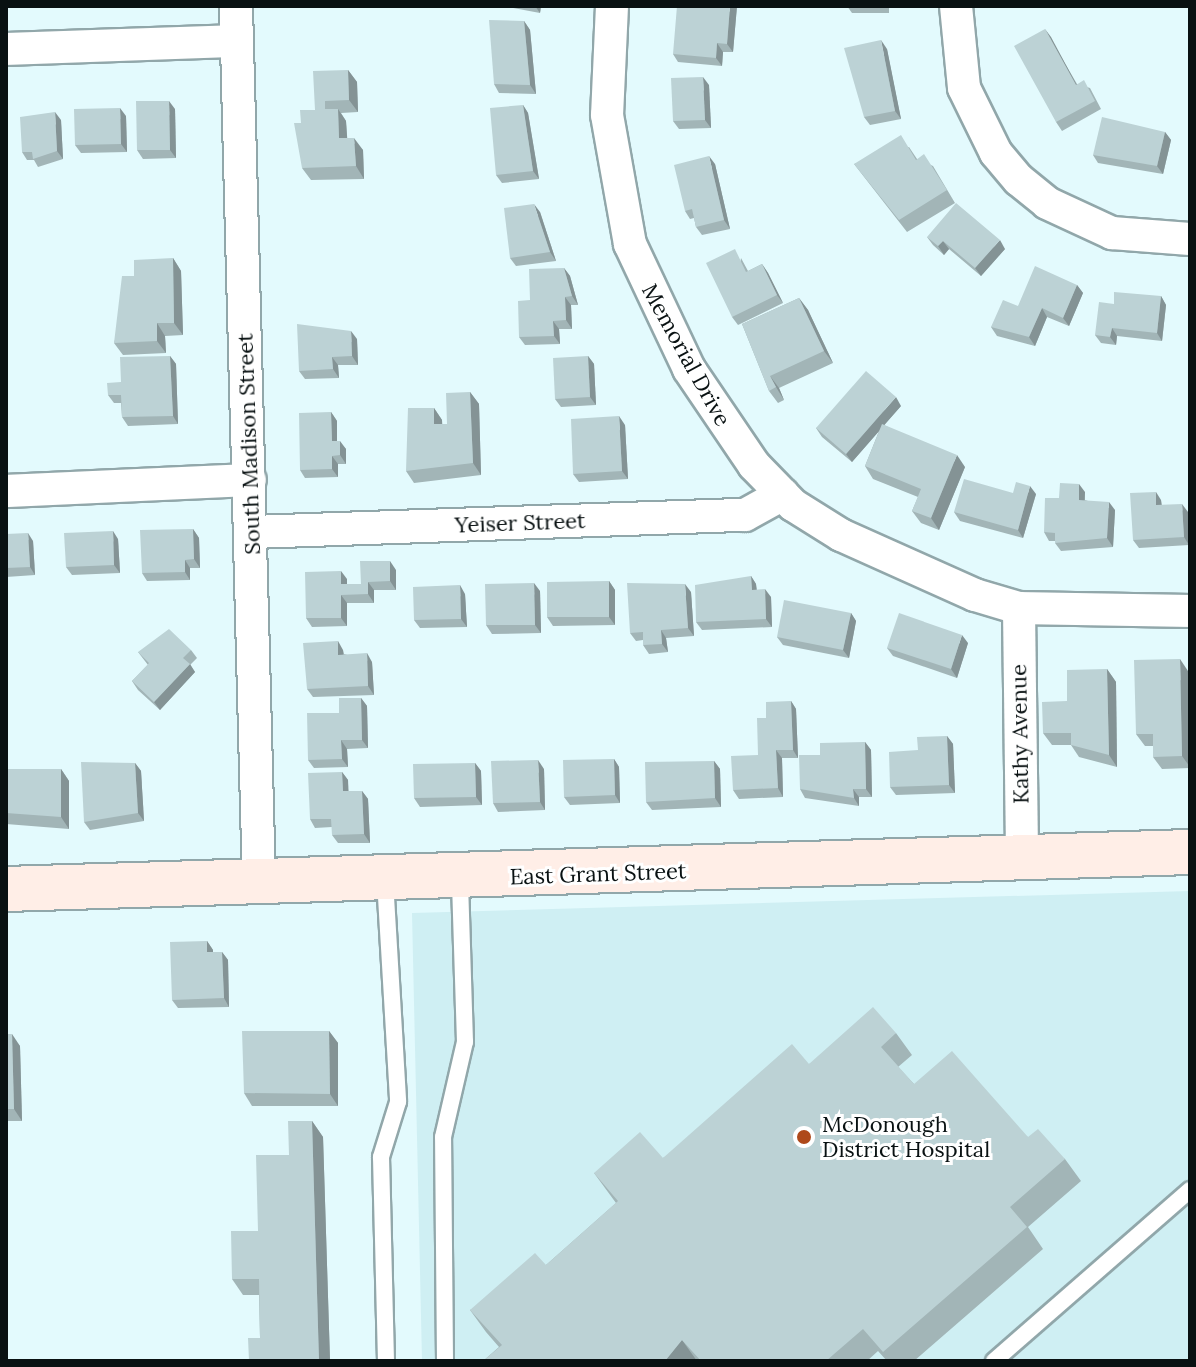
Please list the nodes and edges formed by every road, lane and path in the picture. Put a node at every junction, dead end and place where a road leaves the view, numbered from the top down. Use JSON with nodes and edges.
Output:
{"nodes":[{"id":1,"x":236,"y":6,"type":"edge"},
{"id":2,"x":612,"y":6,"type":"edge"},
{"id":3,"x":956,"y":6,"type":"edge"},
{"id":4,"x":237,"y":41,"type":"junction"},
{"id":5,"x":6,"y":49,"type":"edge"},
{"id":6,"x":1190,"y":239,"type":"edge"},
{"id":7,"x":250,"y":480,"type":"junction"},
{"id":8,"x":6,"y":491,"type":"edge"},
{"id":9,"x":783,"y":494,"type":"junction"},
{"id":10,"x":252,"y":532,"type":"junction"},
{"id":11,"x":1019,"y":608,"type":"junction"},
{"id":12,"x":1190,"y":611,"type":"edge"},
{"id":13,"x":1190,"y":852,"type":"edge"},
{"id":14,"x":1022,"y":860,"type":"junction"},
{"id":15,"x":460,"y":879,"type":"junction"},
{"id":16,"x":385,"y":880,"type":"junction"},
{"id":17,"x":259,"y":882,"type":"junction"},
{"id":18,"x":6,"y":889,"type":"edge"},
{"id":19,"x":1190,"y":1190,"type":"edge"},
{"id":20,"x":386,"y":1361,"type":"edge"},
{"id":21,"x":445,"y":1361,"type":"edge"},
{"id":22,"x":994,"y":1361,"type":"edge"}],
"edges":[{"from":1,"to":4,"type":"street","name":"South Madison Street"},
{"from":2,"to":9,"type":"street","name":"Memorial Drive"},
{"from":3,"to":6,"type":"street"},
{"from":4,"to":5,"type":"street"},
{"from":4,"to":7,"type":"street","name":"South Madison Street"},
{"from":7,"to":8,"type":"street"},
{"from":7,"to":10,"type":"street","name":"South Madison Street"},
{"from":9,"to":10,"type":"street","name":"Yeiser Street"},
{"from":9,"to":11,"type":"street","name":"Memorial Drive"},
{"from":10,"to":17,"type":"street","name":"South Madison Street"},
{"from":11,"to":12,"type":"street","name":"Memorial Drive"},
{"from":11,"to":14,"type":"street","name":"Kathy Avenue"},
{"from":13,"to":14,"type":"main road","name":"East Grant Street"},
{"from":14,"to":15,"type":"main road","name":"East Grant Street"},
{"from":15,"to":16,"type":"main road","name":"East Grant Street"},
{"from":15,"to":21,"type":"lane"},
{"from":16,"to":17,"type":"main road","name":"East Grant Street"},
{"from":16,"to":20,"type":"lane"},
{"from":17,"to":18,"type":"main road","name":"East Grant Street"},
{"from":19,"to":22,"type":"lane"}]}
